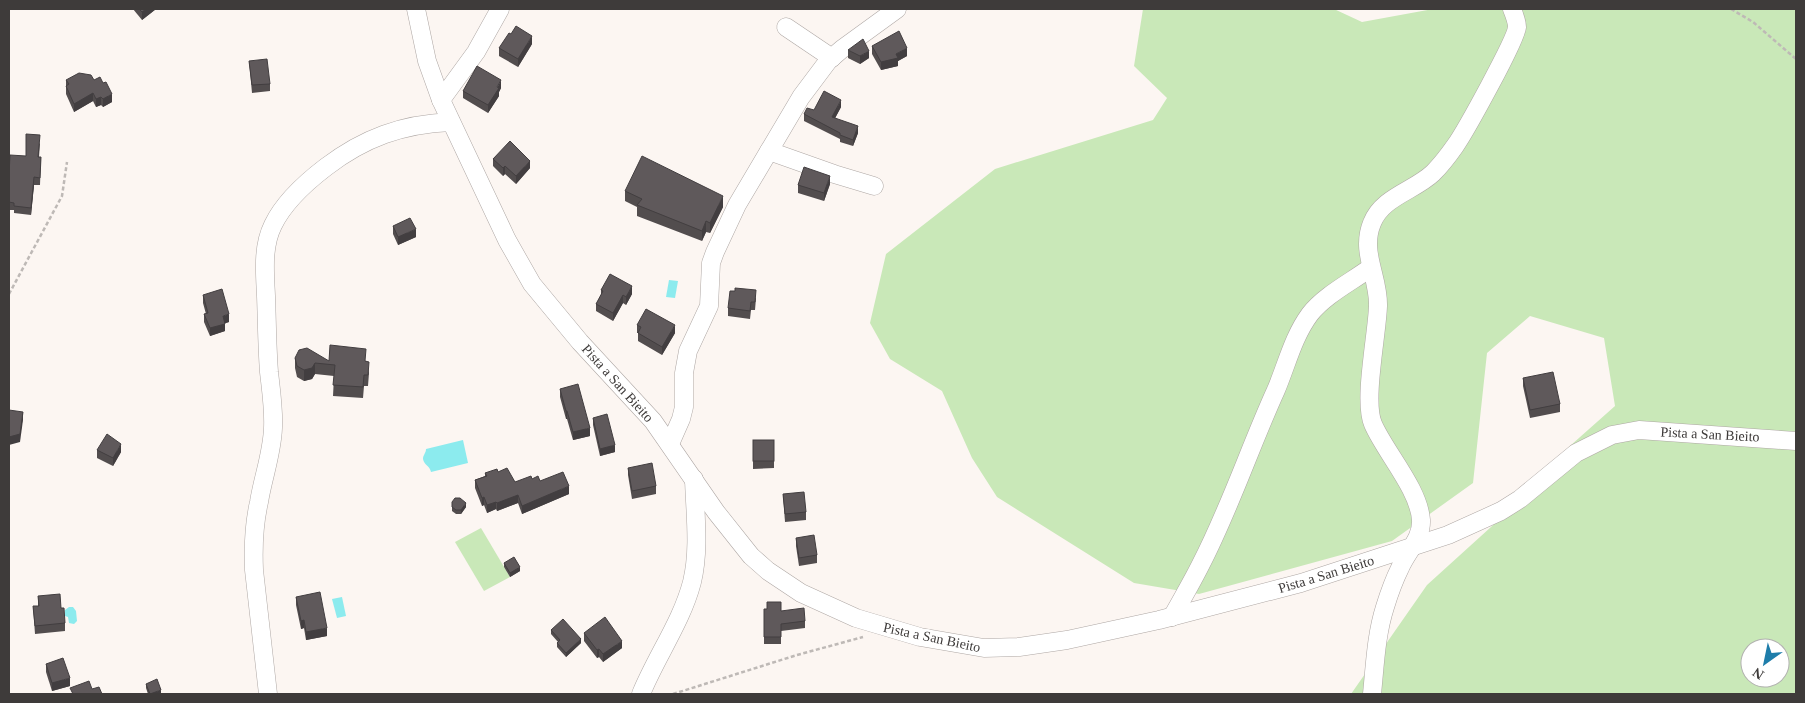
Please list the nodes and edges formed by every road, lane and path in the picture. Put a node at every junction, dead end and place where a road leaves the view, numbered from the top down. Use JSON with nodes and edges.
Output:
{"nodes":[{"id":1,"x":416,"y":9,"type":"edge"},
{"id":2,"x":500,"y":9,"type":"edge"},
{"id":3,"x":897,"y":9,"type":"edge"},
{"id":4,"x":1512,"y":9,"type":"edge"},
{"id":5,"x":1731,"y":9,"type":"edge"},
{"id":6,"x":786,"y":27,"type":"dead end"},
{"id":7,"x":832,"y":58,"type":"junction"},
{"id":8,"x":1796,"y":59,"type":"edge"},
{"id":9,"x":441,"y":100,"type":"junction"},
{"id":10,"x":451,"y":122,"type":"junction"},
{"id":11,"x":769,"y":151,"type":"junction"},
{"id":12,"x":67,"y":162,"type":"dead end"},
{"id":13,"x":874,"y":186,"type":"dead end"},
{"id":14,"x":1370,"y":268,"type":"junction"},
{"id":15,"x":9,"y":294,"type":"edge"},
{"id":16,"x":1796,"y":441,"type":"edge"},
{"id":17,"x":670,"y":444,"type":"junction"},
{"id":18,"x":694,"y":478,"type":"junction"},
{"id":19,"x":1412,"y":547,"type":"junction"},
{"id":20,"x":1172,"y":617,"type":"junction"},
{"id":21,"x":866,"y":636,"type":"dead end"},
{"id":22,"x":268,"y":694,"type":"edge"},
{"id":23,"x":641,"y":694,"type":"edge"},
{"id":24,"x":673,"y":694,"type":"edge"},
{"id":25,"x":1372,"y":694,"type":"edge"}],
"edges":[{"from":1,"to":9,"type":"street","name":"Pista a San Bieito"},
{"from":2,"to":9,"type":"street"},
{"from":3,"to":7,"type":"street"},
{"from":4,"to":14,"type":"street"},
{"from":5,"to":8,"type":"path"},
{"from":6,"to":7,"type":"street"},
{"from":7,"to":11,"type":"street"},
{"from":9,"to":10,"type":"street","name":"Pista a San Bieito"},
{"from":10,"to":17,"type":"street","name":"Pista a San Bieito"},
{"from":10,"to":22,"type":"street"},
{"from":11,"to":13,"type":"street"},
{"from":11,"to":17,"type":"street"},
{"from":12,"to":15,"type":"path"},
{"from":14,"to":19,"type":"street"},
{"from":14,"to":20,"type":"street"},
{"from":16,"to":19,"type":"street","name":"Pista a San Bieito"},
{"from":17,"to":18,"type":"street","name":"Pista a San Bieito"},
{"from":18,"to":20,"type":"street","name":"Pista a San Bieito"},
{"from":18,"to":23,"type":"street"},
{"from":19,"to":20,"type":"street","name":"Pista a San Bieito"},
{"from":19,"to":25,"type":"street"},
{"from":21,"to":24,"type":"path"}]}
